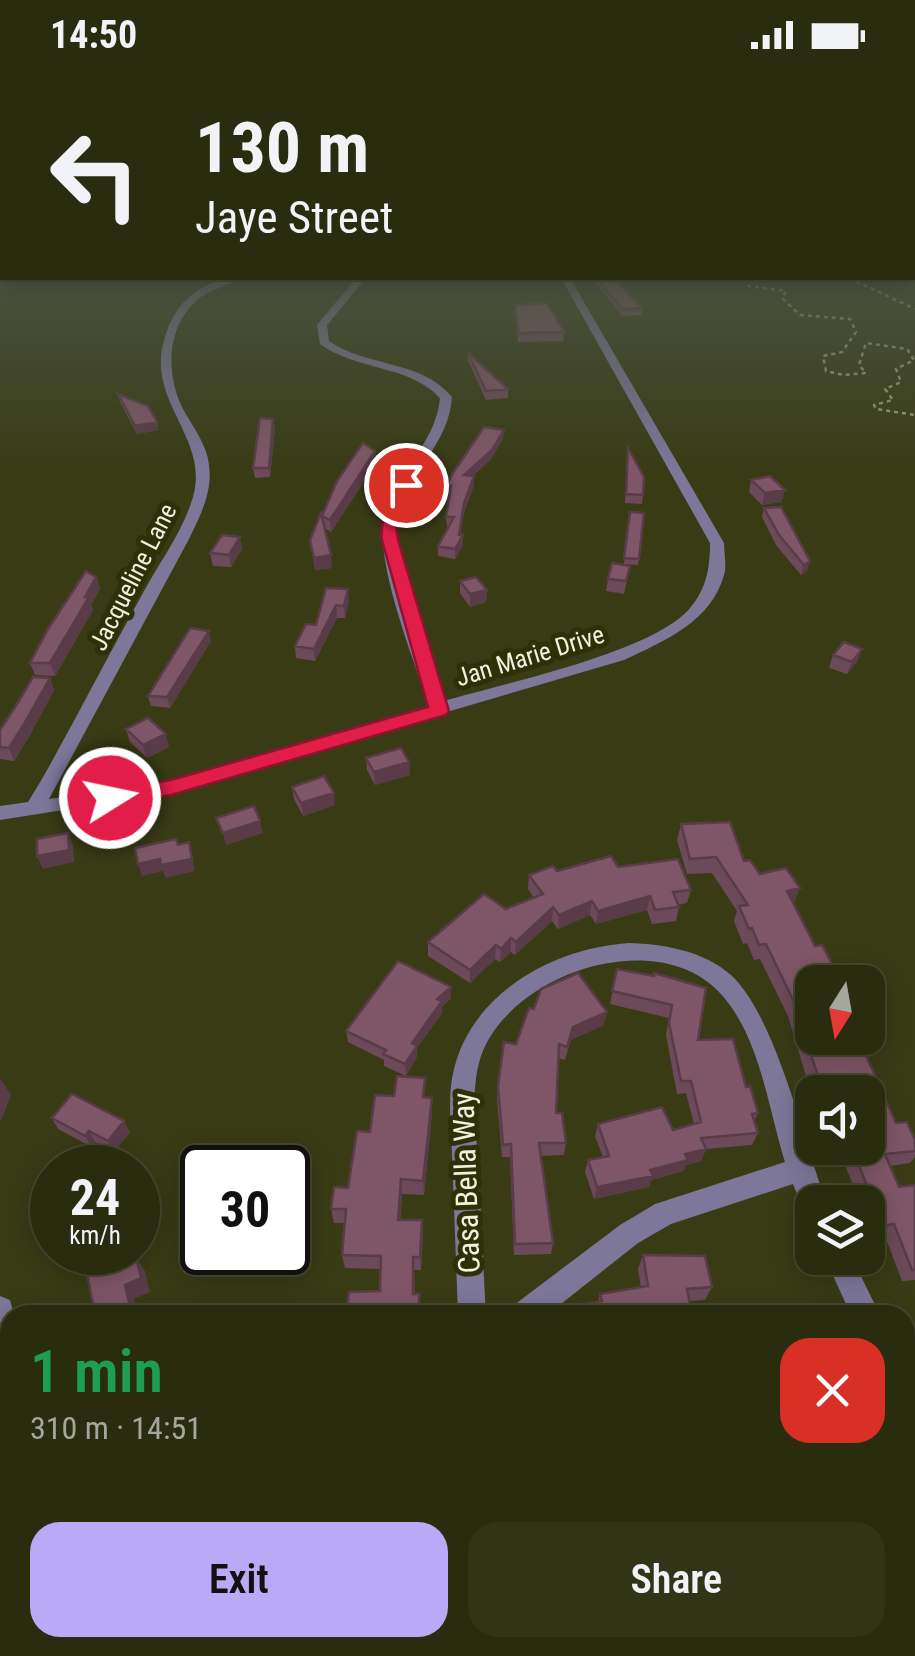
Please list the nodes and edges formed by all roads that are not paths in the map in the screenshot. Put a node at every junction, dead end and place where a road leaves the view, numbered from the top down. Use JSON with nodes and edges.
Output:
{"nodes":[{"id":1,"x":175,"y":322,"type":"edge"},
{"id":2,"x":325,"y":322,"type":"edge"},
{"id":3,"x":591,"y":322,"type":"edge"},
{"id":4,"x":439,"y":711,"type":"junction"},
{"id":5,"x":35,"y":806,"type":"junction"},
{"id":6,"x":0,"y":813,"type":"edge"},
{"id":7,"x":798,"y":1170,"type":"junction"},
{"id":8,"x":805,"y":1185,"type":"edge"},
{"id":9,"x":846,"y":1275,"type":"edge"},
{"id":10,"x":472,"y":1305,"type":"edge"},
{"id":11,"x":537,"y":1305,"type":"edge"},
{"id":12,"x":861,"y":1305,"type":"edge"}],
"edges":[{"from":1,"to":5,"type":"street","name":"Jacqueline Lane"},
{"from":2,"to":4,"type":"street"},
{"from":3,"to":4,"type":"street","name":"Jan Marie Drive"},
{"from":4,"to":5,"type":"street","name":"Jan Marie Drive"},
{"from":5,"to":6,"type":"street","name":"Jan Marie Drive"},
{"from":7,"to":8,"type":"street","name":"Casa Bella Way"},
{"from":7,"to":10,"type":"street","name":"Casa Bella Way"},
{"from":7,"to":11,"type":"street"},
{"from":9,"to":12,"type":"street"}]}
